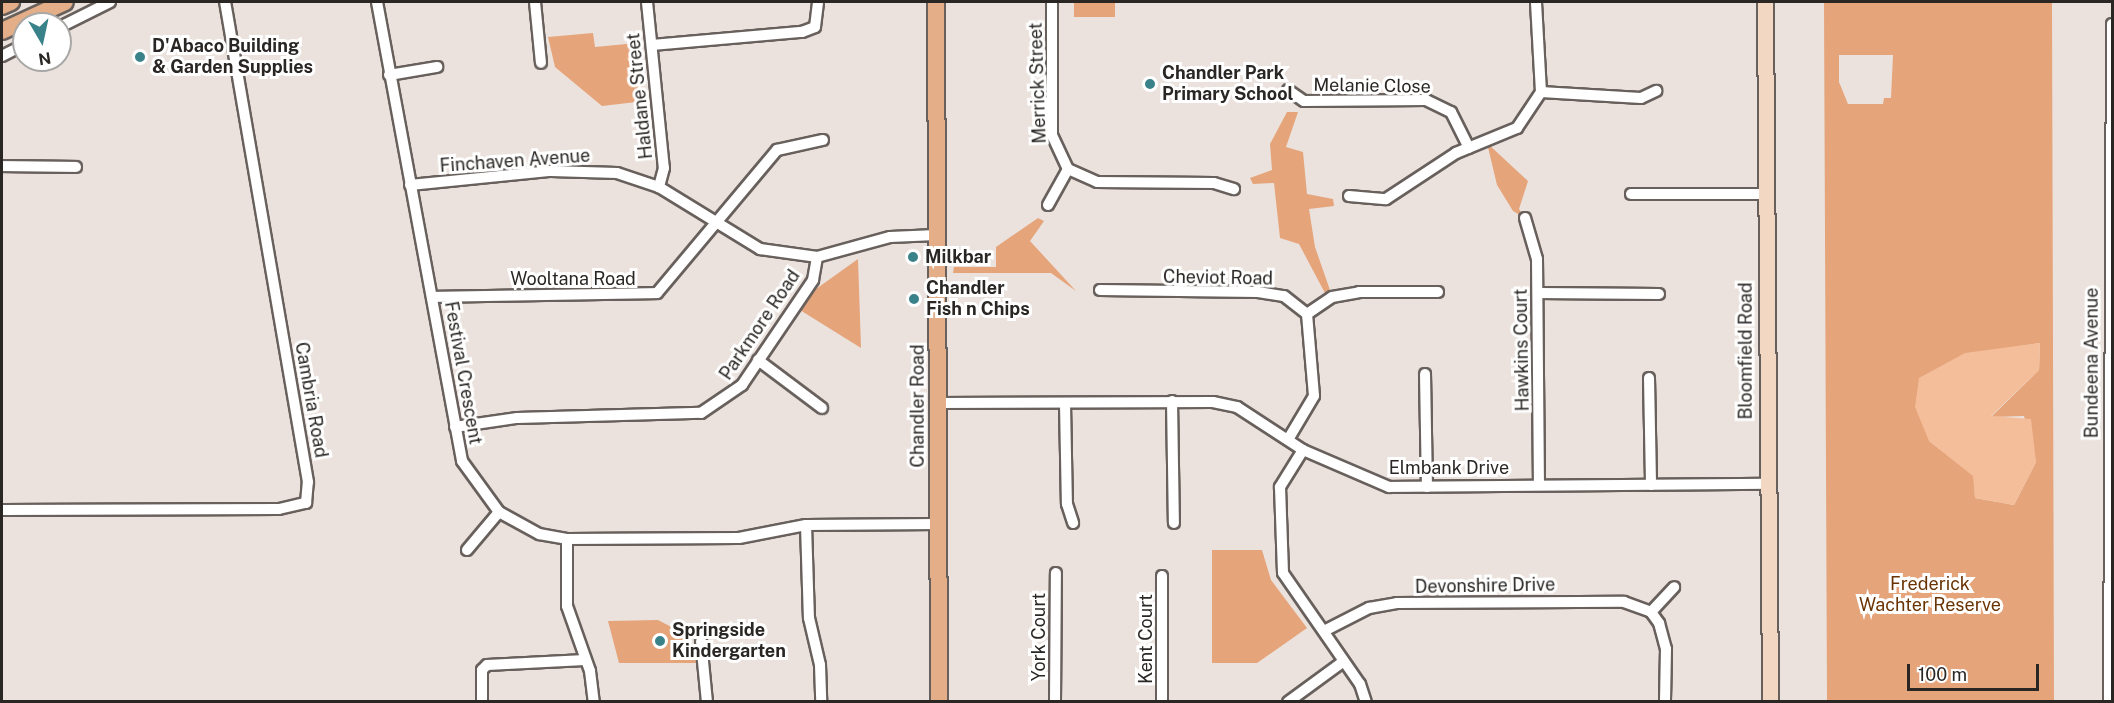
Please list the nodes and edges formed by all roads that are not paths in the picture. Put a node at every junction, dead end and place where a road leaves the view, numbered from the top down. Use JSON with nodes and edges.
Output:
{"nodes":[{"id":1,"x":11,"y":2,"type":"edge"},
{"id":2,"x":65,"y":2,"type":"edge"},
{"id":3,"x":110,"y":2,"type":"edge"},
{"id":4,"x":225,"y":2,"type":"edge"},
{"id":5,"x":376,"y":2,"type":"edge"},
{"id":6,"x":535,"y":2,"type":"edge"},
{"id":7,"x":647,"y":2,"type":"edge"},
{"id":8,"x":818,"y":2,"type":"edge"},
{"id":9,"x":936,"y":2,"type":"edge"},
{"id":10,"x":1052,"y":2,"type":"edge"},
{"id":11,"x":1536,"y":2,"type":"edge"},
{"id":12,"x":1765,"y":2,"type":"edge"},
{"id":13,"x":2,"y":6,"type":"edge"},
{"id":14,"x":72,"y":21,"type":"edge"},
{"id":15,"x":2112,"y":24,"type":"edge"},
{"id":16,"x":2,"y":31,"type":"edge"},
{"id":17,"x":652,"y":45,"type":"junction"},
{"id":18,"x":541,"y":63,"type":"dead end"},
{"id":19,"x":437,"y":67,"type":"dead end"},
{"id":20,"x":389,"y":75,"type":"junction"},
{"id":21,"x":1288,"y":90,"type":"dead end"},
{"id":22,"x":1656,"y":91,"type":"dead end"},
{"id":23,"x":1541,"y":92,"type":"junction"},
{"id":24,"x":2110,"y":110,"type":"edge"},
{"id":25,"x":823,"y":140,"type":"dead end"},
{"id":26,"x":1469,"y":148,"type":"junction"},
{"id":27,"x":2,"y":166,"type":"edge"},
{"id":28,"x":76,"y":167,"type":"dead end"},
{"id":29,"x":1068,"y":169,"type":"junction"},
{"id":30,"x":410,"y":185,"type":"junction"},
{"id":31,"x":659,"y":187,"type":"junction"},
{"id":32,"x":1234,"y":189,"type":"dead end"},
{"id":33,"x":1631,"y":194,"type":"dead end"},
{"id":34,"x":1766,"y":194,"type":"junction"},
{"id":35,"x":1349,"y":196,"type":"dead end"},
{"id":36,"x":1048,"y":205,"type":"dead end"},
{"id":37,"x":2111,"y":205,"type":"edge"},
{"id":38,"x":1525,"y":218,"type":"dead end"},
{"id":39,"x":716,"y":222,"type":"junction"},
{"id":40,"x":936,"y":235,"type":"junction"},
{"id":41,"x":817,"y":257,"type":"junction"},
{"id":42,"x":1100,"y":290,"type":"dead end"},
{"id":43,"x":1438,"y":292,"type":"dead end"},
{"id":44,"x":1538,"y":293,"type":"junction"},
{"id":45,"x":1659,"y":294,"type":"dead end"},
{"id":46,"x":433,"y":297,"type":"junction"},
{"id":47,"x":1307,"y":314,"type":"junction"},
{"id":48,"x":758,"y":360,"type":"junction"},
{"id":49,"x":1425,"y":374,"type":"dead end"},
{"id":50,"x":1649,"y":378,"type":"dead end"},
{"id":51,"x":1172,"y":401,"type":"junction"},
{"id":52,"x":938,"y":403,"type":"junction"},
{"id":53,"x":1065,"y":404,"type":"junction"},
{"id":54,"x":822,"y":408,"type":"dead end"},
{"id":55,"x":454,"y":427,"type":"junction"},
{"id":56,"x":1289,"y":438,"type":"junction"},
{"id":57,"x":1303,"y":450,"type":"junction"},
{"id":58,"x":1765,"y":484,"type":"junction"},
{"id":59,"x":1539,"y":485,"type":"junction"},
{"id":60,"x":1651,"y":485,"type":"junction"},
{"id":61,"x":1427,"y":487,"type":"junction"},
{"id":62,"x":2,"y":510,"type":"edge"},
{"id":63,"x":499,"y":512,"type":"junction"},
{"id":64,"x":1073,"y":523,"type":"dead end"},
{"id":65,"x":1174,"y":523,"type":"dead end"},
{"id":66,"x":938,"y":524,"type":"junction"},
{"id":67,"x":807,"y":525,"type":"junction"},
{"id":68,"x":567,"y":539,"type":"junction"},
{"id":69,"x":467,"y":550,"type":"dead end"},
{"id":70,"x":1056,"y":573,"type":"dead end"},
{"id":71,"x":1162,"y":576,"type":"dead end"},
{"id":72,"x":1674,"y":587,"type":"dead end"},
{"id":73,"x":1651,"y":612,"type":"junction"},
{"id":74,"x":1324,"y":631,"type":"junction"},
{"id":75,"x":701,"y":641,"type":"dead end"},
{"id":76,"x":585,"y":660,"type":"junction"},
{"id":77,"x":1344,"y":661,"type":"junction"},
{"id":78,"x":482,"y":702,"type":"edge"},
{"id":79,"x":594,"y":702,"type":"edge"},
{"id":80,"x":707,"y":702,"type":"edge"},
{"id":81,"x":821,"y":702,"type":"edge"},
{"id":82,"x":939,"y":702,"type":"edge"},
{"id":83,"x":1055,"y":702,"type":"edge"},
{"id":84,"x":1162,"y":702,"type":"edge"},
{"id":85,"x":1288,"y":702,"type":"edge"},
{"id":86,"x":1366,"y":702,"type":"edge"},
{"id":87,"x":1665,"y":702,"type":"edge"},
{"id":88,"x":1770,"y":702,"type":"edge"},
{"id":89,"x":2109,"y":702,"type":"edge"}],
"edges":[{"from":1,"to":13,"type":"main road"},
{"from":2,"to":16,"type":"main road"},
{"from":3,"to":14,"type":"street"},
{"from":4,"to":62,"type":"street","name":"Cambria Road"},
{"from":5,"to":20,"type":"street","name":"Festival Crescent"},
{"from":6,"to":18,"type":"street"},
{"from":7,"to":17,"type":"street","name":"Haldane Street"},
{"from":8,"to":17,"type":"street"},
{"from":9,"to":40,"type":"main road","name":"Chandler Road"},
{"from":10,"to":29,"type":"street","name":"Merrick Street"},
{"from":11,"to":23,"type":"street"},
{"from":12,"to":34,"type":"street","name":"Bloomfield Road"},
{"from":15,"to":24,"type":"street","name":"Bundeena Avenue"},
{"from":17,"to":31,"type":"street","name":"Haldane Street"},
{"from":19,"to":20,"type":"street"},
{"from":20,"to":30,"type":"street","name":"Festival Crescent"},
{"from":21,"to":26,"type":"street","name":"Melanie Close"},
{"from":22,"to":23,"type":"street"},
{"from":23,"to":26,"type":"street"},
{"from":24,"to":37,"type":"street","name":"Bundeena Avenue"},
{"from":25,"to":39,"type":"street","name":"Wooltana Road"},
{"from":26,"to":35,"type":"street"},
{"from":27,"to":28,"type":"street"},
{"from":29,"to":32,"type":"street"},
{"from":29,"to":36,"type":"street"},
{"from":30,"to":31,"type":"street","name":"Finchaven Avenue"},
{"from":30,"to":46,"type":"street","name":"Festival Crescent"},
{"from":31,"to":39,"type":"street","name":"Finchaven Avenue"},
{"from":33,"to":34,"type":"street"},
{"from":34,"to":58,"type":"street","name":"Bloomfield Road"},
{"from":37,"to":89,"type":"street","name":"Bundeena Avenue"},
{"from":38,"to":44,"type":"street","name":"Hawkins Court"},
{"from":39,"to":41,"type":"street","name":"Finchaven Avenue"},
{"from":39,"to":46,"type":"street","name":"Wooltana Road"},
{"from":40,"to":41,"type":"street","name":"Parkmore Road"},
{"from":40,"to":52,"type":"main road","name":"Chandler Road"},
{"from":41,"to":48,"type":"street","name":"Parkmore Road"},
{"from":42,"to":47,"type":"street","name":"Cheviot Road"},
{"from":43,"to":47,"type":"street"},
{"from":44,"to":45,"type":"street"},
{"from":44,"to":59,"type":"street","name":"Hawkins Court"},
{"from":46,"to":55,"type":"street","name":"Festival Crescent"},
{"from":47,"to":56,"type":"street"},
{"from":48,"to":54,"type":"street"},
{"from":48,"to":55,"type":"street","name":"Parkmore Road"},
{"from":49,"to":61,"type":"street"},
{"from":50,"to":60,"type":"street"},
{"from":51,"to":53,"type":"street","name":"Elmbank Drive"},
{"from":51,"to":56,"type":"street","name":"Elmbank Drive"},
{"from":51,"to":65,"type":"street"},
{"from":52,"to":53,"type":"street","name":"Elmbank Drive"},
{"from":52,"to":66,"type":"main road","name":"Chandler Road"},
{"from":53,"to":64,"type":"street"},
{"from":55,"to":63,"type":"street","name":"Festival Crescent"},
{"from":56,"to":57,"type":"street","name":"Elmbank Drive"},
{"from":57,"to":61,"type":"street","name":"Elmbank Drive"},
{"from":57,"to":74,"type":"street"},
{"from":58,"to":60,"type":"street","name":"Elmbank Drive"},
{"from":58,"to":88,"type":"street","name":"Bloomfield Road"},
{"from":59,"to":60,"type":"street","name":"Elmbank Drive"},
{"from":59,"to":61,"type":"street","name":"Elmbank Drive"},
{"from":63,"to":68,"type":"street","name":"Festival Crescent"},
{"from":63,"to":69,"type":"street"},
{"from":66,"to":67,"type":"street","name":"Festival Crescent"},
{"from":66,"to":82,"type":"main road","name":"Chandler Road"},
{"from":67,"to":68,"type":"street","name":"Festival Crescent"},
{"from":67,"to":81,"type":"street"},
{"from":68,"to":76,"type":"street"},
{"from":70,"to":83,"type":"street","name":"York Court"},
{"from":71,"to":84,"type":"street","name":"Kent Court"},
{"from":72,"to":73,"type":"street"},
{"from":73,"to":74,"type":"street","name":"Devonshire Drive"},
{"from":73,"to":87,"type":"street"},
{"from":74,"to":77,"type":"street"},
{"from":75,"to":80,"type":"street"},
{"from":76,"to":78,"type":"street"},
{"from":76,"to":79,"type":"street"},
{"from":77,"to":85,"type":"street"},
{"from":77,"to":86,"type":"street"}]}
